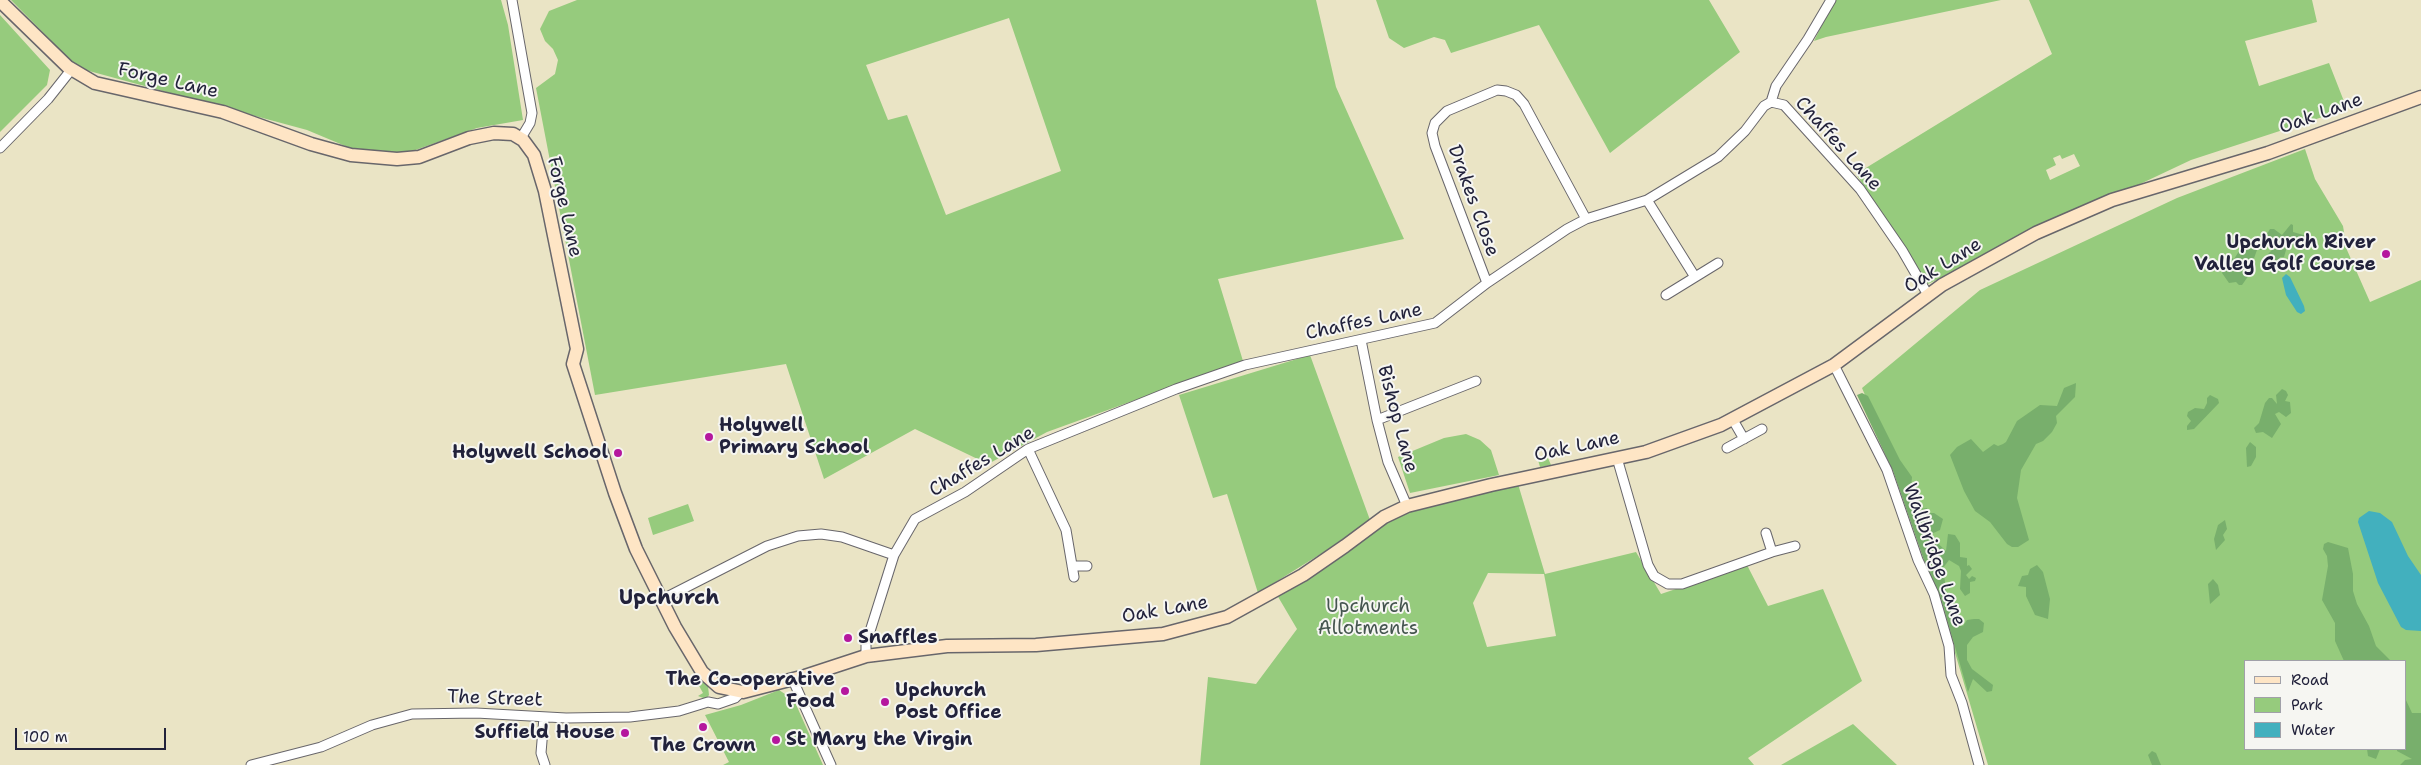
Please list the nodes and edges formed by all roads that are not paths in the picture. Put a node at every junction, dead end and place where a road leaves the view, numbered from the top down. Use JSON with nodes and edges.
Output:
{"nodes":[{"id":1,"x":512,"y":0,"type":"edge"},
{"id":2,"x":1831,"y":0,"type":"edge"},
{"id":3,"x":0,"y":1,"type":"edge"},
{"id":4,"x":71,"y":70,"type":"junction"},
{"id":5,"x":2421,"y":97,"type":"edge"},
{"id":6,"x":1771,"y":102,"type":"junction"},
{"id":7,"x":521,"y":138,"type":"junction"},
{"id":8,"x":0,"y":148,"type":"edge"},
{"id":9,"x":1647,"y":200,"type":"junction"},
{"id":10,"x":1586,"y":220,"type":"junction"},
{"id":11,"x":1718,"y":262,"type":"dead end"},
{"id":12,"x":1695,"y":277,"type":"junction"},
{"id":13,"x":1487,"y":283,"type":"junction"},
{"id":14,"x":1666,"y":295,"type":"dead end"},
{"id":15,"x":1928,"y":295,"type":"junction"},
{"id":16,"x":1361,"y":340,"type":"junction"},
{"id":17,"x":1834,"y":365,"type":"junction"},
{"id":18,"x":1476,"y":381,"type":"dead end"},
{"id":19,"x":1377,"y":420,"type":"junction"},
{"id":20,"x":1733,"y":420,"type":"junction"},
{"id":21,"x":1762,"y":429,"type":"dead end"},
{"id":22,"x":1744,"y":439,"type":"junction"},
{"id":23,"x":1726,"y":448,"type":"dead end"},
{"id":24,"x":1028,"y":449,"type":"junction"},
{"id":25,"x":1617,"y":458,"type":"junction"},
{"id":26,"x":1406,"y":506,"type":"junction"},
{"id":27,"x":1766,"y":533,"type":"dead end"},
{"id":28,"x":1795,"y":546,"type":"dead end"},
{"id":29,"x":1772,"y":552,"type":"junction"},
{"id":30,"x":894,"y":555,"type":"junction"},
{"id":31,"x":1072,"y":566,"type":"junction"},
{"id":32,"x":1087,"y":566,"type":"dead end"},
{"id":33,"x":1074,"y":578,"type":"dead end"},
{"id":34,"x":661,"y":600,"type":"junction"},
{"id":35,"x":866,"y":656,"type":"junction"},
{"id":36,"x":705,"y":676,"type":"joint"},
{"id":37,"x":792,"y":678,"type":"junction"},
{"id":38,"x":718,"y":686,"type":"junction"},
{"id":39,"x":741,"y":692,"type":"junction"},
{"id":40,"x":708,"y":702,"type":"junction"},
{"id":41,"x":544,"y":717,"type":"junction"},
{"id":42,"x":251,"y":765,"type":"edge"},
{"id":43,"x":545,"y":765,"type":"edge"},
{"id":44,"x":831,"y":765,"type":"edge"},
{"id":45,"x":1979,"y":765,"type":"edge"}],
"edges":[{"from":1,"to":7,"type":"street"},
{"from":2,"to":6,"type":"street"},
{"from":3,"to":4,"type":"street","name":"Forge Lane"},
{"from":4,"to":7,"type":"street","name":"Forge Lane"},
{"from":4,"to":8,"type":"street"},
{"from":5,"to":15,"type":"street","name":"Oak Lane"},
{"from":6,"to":9,"type":"street","name":"Chaffes Lane"},
{"from":6,"to":15,"type":"street","name":"Chaffes Lane"},
{"from":7,"to":34,"type":"street","name":"Forge Lane"},
{"from":9,"to":10,"type":"street","name":"Chaffes Lane"},
{"from":9,"to":12,"type":"street"},
{"from":10,"to":13,"type":"street","name":"Chaffes Lane"},
{"from":10,"to":13,"type":"street","name":"Drakes Close"},
{"from":11,"to":12,"type":"street"},
{"from":12,"to":14,"type":"street"},
{"from":13,"to":16,"type":"street","name":"Chaffes Lane"},
{"from":15,"to":17,"type":"street","name":"Oak Lane"},
{"from":16,"to":19,"type":"street","name":"Bishop Lane"},
{"from":16,"to":24,"type":"street","name":"Chaffes Lane"},
{"from":17,"to":20,"type":"street","name":"Oak Lane"},
{"from":17,"to":45,"type":"street","name":"Wallbridge Lane"},
{"from":18,"to":19,"type":"street"},
{"from":19,"to":26,"type":"street","name":"Bishop Lane"},
{"from":20,"to":22,"type":"street"},
{"from":20,"to":25,"type":"street","name":"Oak Lane"},
{"from":21,"to":22,"type":"street"},
{"from":22,"to":23,"type":"street"},
{"from":24,"to":30,"type":"street","name":"Chaffes Lane"},
{"from":24,"to":31,"type":"street"},
{"from":25,"to":26,"type":"street","name":"Oak Lane"},
{"from":25,"to":29,"type":"street"},
{"from":26,"to":35,"type":"street","name":"Oak Lane"},
{"from":27,"to":29,"type":"street"},
{"from":28,"to":29,"type":"street"},
{"from":30,"to":34,"type":"street"},
{"from":30,"to":35,"type":"street","name":"Chaffes Lane"},
{"from":31,"to":32,"type":"street"},
{"from":31,"to":33,"type":"street"},
{"from":34,"to":36,"type":"street","name":"Forge Lane"},
{"from":35,"to":37,"type":"street","name":"Oak Lane"},
{"from":36,"to":38,"type":"street","name":"Oak Lane"},
{"from":37,"to":39,"type":"street","name":"Oak Lane"},
{"from":37,"to":44,"type":"street"},
{"from":38,"to":39,"type":"street","name":"Oak Lane"},
{"from":38,"to":40,"type":"street"},
{"from":39,"to":40,"type":"street","name":"The Street"},
{"from":40,"to":41,"type":"street","name":"The Street"},
{"from":41,"to":42,"type":"street","name":"The Street"},
{"from":41,"to":43,"type":"street"}]}
